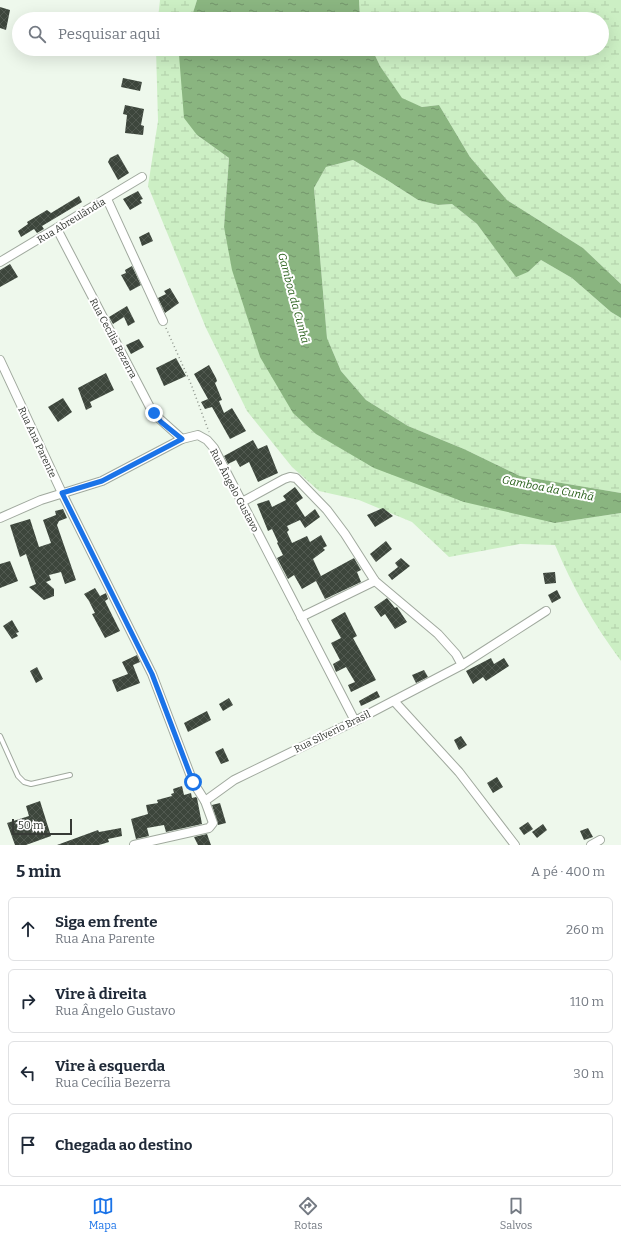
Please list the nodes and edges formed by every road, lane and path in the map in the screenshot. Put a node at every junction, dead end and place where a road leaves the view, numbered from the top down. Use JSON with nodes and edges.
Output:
{"nodes":[{"id":1,"x":142,"y":177,"type":"dead end"},
{"id":2,"x":107,"y":199,"type":"junction"},
{"id":3,"x":57,"y":229,"type":"junction"},
{"id":4,"x":0,"y":262,"type":"edge"},
{"id":5,"x":163,"y":321,"type":"joint"},
{"id":6,"x":0,"y":360,"type":"edge"},
{"id":7,"x":209,"y":433,"type":"dead end"},
{"id":8,"x":182,"y":439,"type":"junction"},
{"id":9,"x":62,"y":493,"type":"junction"},
{"id":10,"x":242,"y":502,"type":"junction"},
{"id":11,"x":0,"y":518,"type":"edge"},
{"id":12,"x":375,"y":581,"type":"junction"},
{"id":13,"x":546,"y":611,"type":"dead end"},
{"id":14,"x":301,"y":617,"type":"junction"},
{"id":15,"x":462,"y":665,"type":"junction"},
{"id":16,"x":394,"y":700,"type":"junction"},
{"id":17,"x":355,"y":721,"type":"junction"},
{"id":18,"x":0,"y":736,"type":"edge"},
{"id":19,"x":70,"y":774,"type":"dead end"},
{"id":20,"x":205,"y":801,"type":"junction"},
{"id":21,"x":600,"y":840,"type":"dead end"},
{"id":22,"x":134,"y":845,"type":"edge"},
{"id":23,"x":515,"y":845,"type":"edge"},
{"id":24,"x":591,"y":845,"type":"edge"}],
"edges":[{"from":1,"to":2,"type":"street","name":"Rua Abreulândia"},
{"from":2,"to":3,"type":"street","name":"Rua Abreulândia"},
{"from":2,"to":5,"type":"street"},
{"from":3,"to":4,"type":"street","name":"Rua Abreulândia"},
{"from":3,"to":8,"type":"street","name":"Rua Cecília Bezerra"},
{"from":5,"to":7,"type":"path"},
{"from":6,"to":9,"type":"street","name":"Rua Ana Parente"},
{"from":8,"to":9,"type":"street","name":"Rua Ângelo Gustavo"},
{"from":8,"to":10,"type":"street","name":"Rua Ângelo Gustavo"},
{"from":9,"to":11,"type":"street","name":"Rua Ângelo Gustavo"},
{"from":9,"to":20,"type":"street","name":"Rua Ana Parente"},
{"from":10,"to":12,"type":"street"},
{"from":10,"to":14,"type":"street","name":"Rua Ângelo Gustavo"},
{"from":12,"to":14,"type":"street"},
{"from":12,"to":15,"type":"street"},
{"from":13,"to":15,"type":"street","name":"Rua Silverio Brasil"},
{"from":14,"to":17,"type":"street","name":"Rua Ângelo Gustavo"},
{"from":15,"to":16,"type":"street","name":"Rua Silverio Brasil"},
{"from":16,"to":17,"type":"street","name":"Rua Silverio Brasil"},
{"from":16,"to":23,"type":"street"},
{"from":17,"to":20,"type":"street","name":"Rua Silverio Brasil"},
{"from":18,"to":19,"type":"lane"},
{"from":20,"to":22,"type":"street","name":"Rua Ana Parente"},
{"from":21,"to":24,"type":"street"}]}
